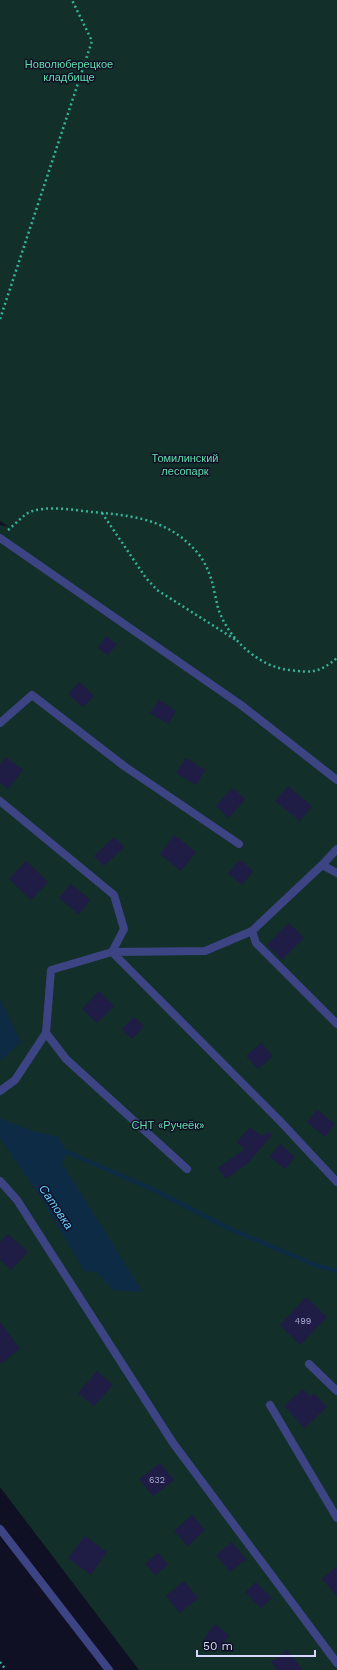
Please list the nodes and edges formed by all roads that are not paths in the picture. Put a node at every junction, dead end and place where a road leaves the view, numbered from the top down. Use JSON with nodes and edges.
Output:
{"nodes":[{"id":1,"x":3,"y":535,"type":"edge"},
{"id":2,"x":0,"y":723,"type":"edge"},
{"id":3,"x":337,"y":780,"type":"edge"},
{"id":4,"x":0,"y":801,"type":"edge"},
{"id":5,"x":239,"y":844,"type":"dead end"},
{"id":6,"x":337,"y":849,"type":"edge"},
{"id":7,"x":322,"y":865,"type":"junction"},
{"id":8,"x":337,"y":873,"type":"edge"},
{"id":9,"x":252,"y":931,"type":"junction"},
{"id":10,"x":112,"y":952,"type":"junction"},
{"id":11,"x":337,"y":1024,"type":"edge"},
{"id":12,"x":46,"y":1033,"type":"junction"},
{"id":13,"x":0,"y":1091,"type":"edge"},
{"id":14,"x":187,"y":1169,"type":"dead end"},
{"id":15,"x":0,"y":1180,"type":"edge"},
{"id":16,"x":337,"y":1182,"type":"edge"},
{"id":17,"x":309,"y":1364,"type":"dead end"},
{"id":18,"x":337,"y":1391,"type":"edge"},
{"id":19,"x":270,"y":1405,"type":"dead end"},
{"id":20,"x":337,"y":1518,"type":"edge"},
{"id":21,"x":0,"y":1529,"type":"edge"},
{"id":22,"x":337,"y":1664,"type":"edge"},
{"id":23,"x":109,"y":1670,"type":"edge"}],
"edges":[{"from":1,"to":3,"type":"lane"},
{"from":2,"to":5,"type":"lane"},
{"from":4,"to":10,"type":"lane"},
{"from":6,"to":7,"type":"lane"},
{"from":7,"to":8,"type":"lane"},
{"from":7,"to":9,"type":"lane"},
{"from":9,"to":10,"type":"lane"},
{"from":9,"to":11,"type":"lane"},
{"from":10,"to":12,"type":"lane"},
{"from":10,"to":16,"type":"lane"},
{"from":12,"to":13,"type":"lane"},
{"from":12,"to":14,"type":"lane"},
{"from":15,"to":22,"type":"lane"},
{"from":17,"to":18,"type":"lane"},
{"from":19,"to":20,"type":"lane"},
{"from":21,"to":23,"type":"lane"}]}
